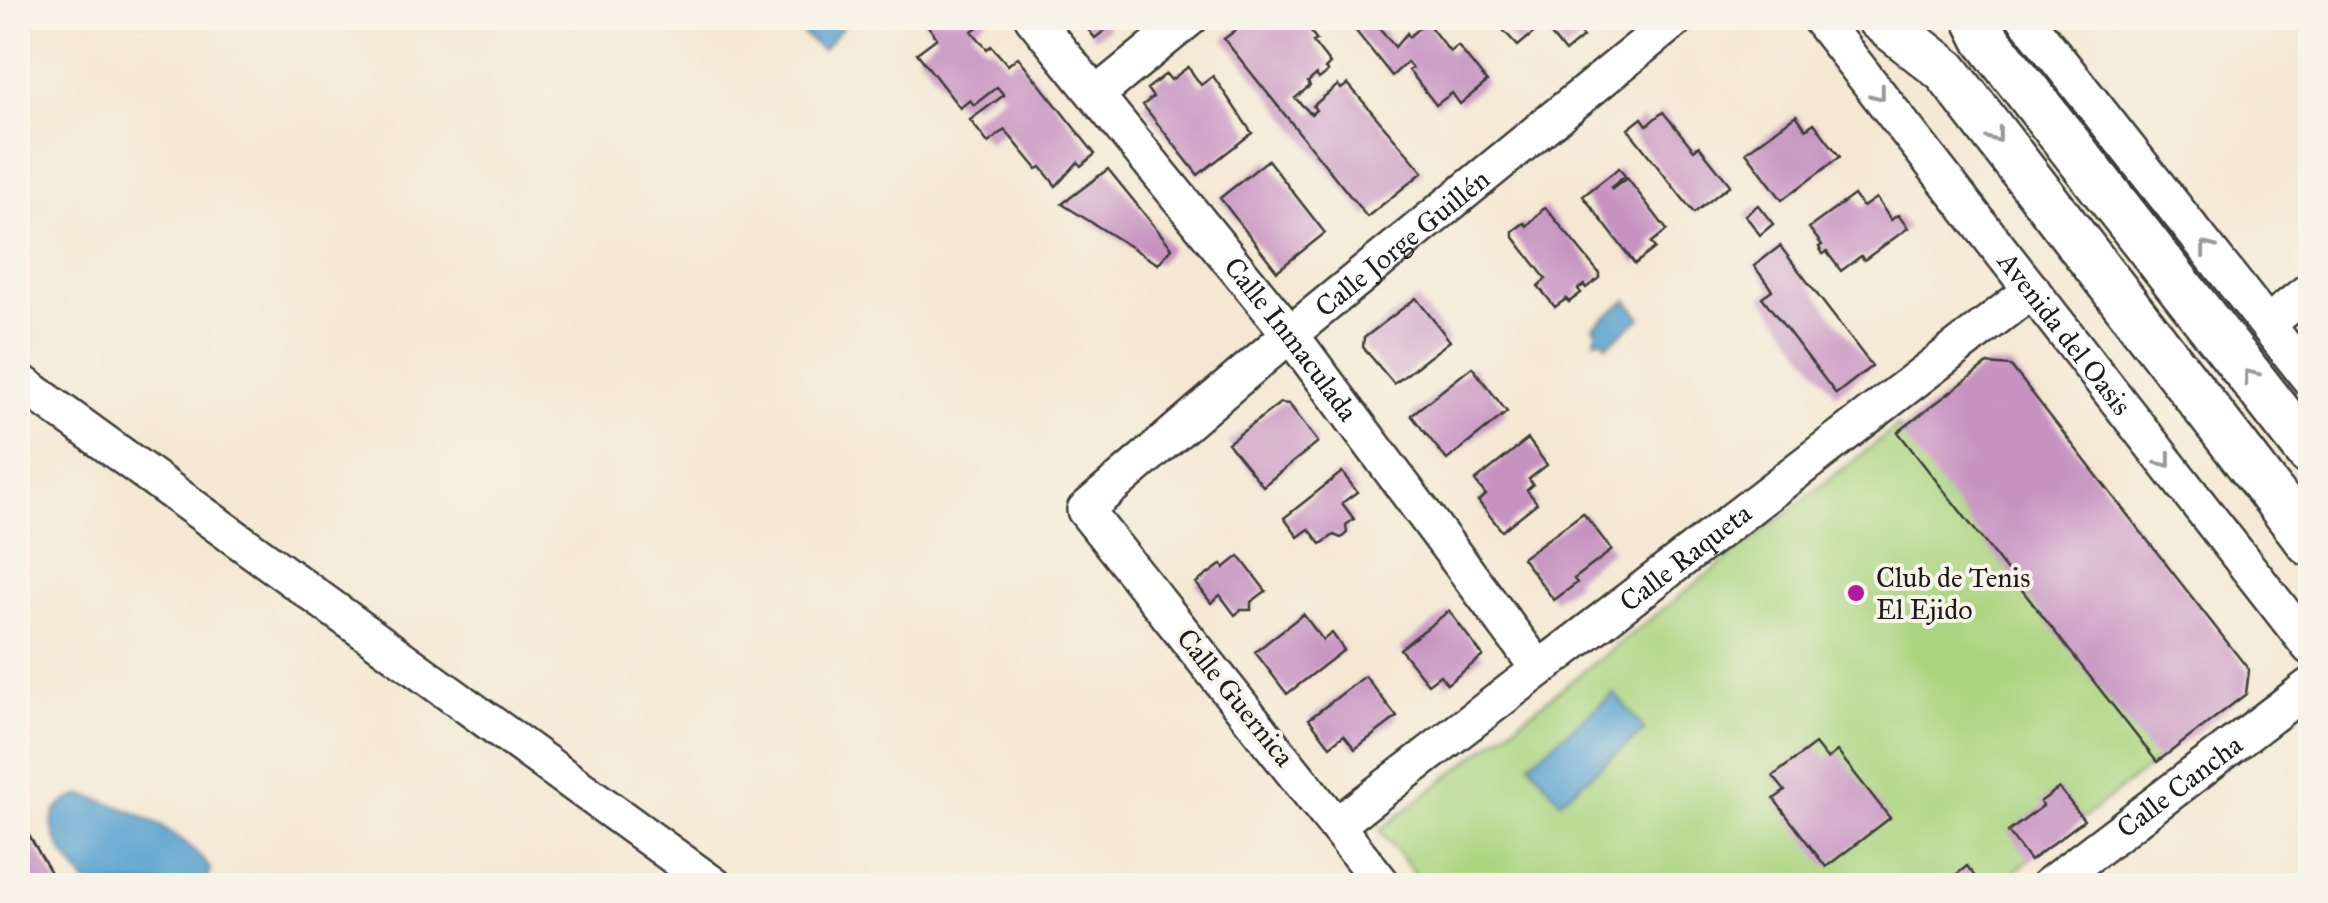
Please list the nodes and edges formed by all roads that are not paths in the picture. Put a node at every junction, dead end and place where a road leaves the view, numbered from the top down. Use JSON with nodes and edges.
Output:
{"nodes":[{"id":1,"x":1033,"y":18,"type":"edge"},
{"id":2,"x":1190,"y":18,"type":"edge"},
{"id":3,"x":1678,"y":18,"type":"edge"},
{"id":4,"x":1820,"y":18,"type":"edge"},
{"id":5,"x":1879,"y":18,"type":"edge"},
{"id":6,"x":1976,"y":18,"type":"edge"},
{"id":7,"x":2024,"y":18,"type":"edge"},
{"id":8,"x":1096,"y":95,"type":"junction"},
{"id":9,"x":2032,"y":290,"type":"junction"},
{"id":10,"x":2310,"y":290,"type":"edge"},
{"id":11,"x":2267,"y":324,"type":"junction"},
{"id":12,"x":1290,"y":334,"type":"junction"},
{"id":13,"x":2308,"y":370,"type":"edge"},
{"id":14,"x":18,"y":380,"type":"edge"},
{"id":15,"x":2310,"y":453,"type":"edge"},
{"id":16,"x":1085,"y":510,"type":"joint"},
{"id":17,"x":2310,"y":544,"type":"edge"},
{"id":18,"x":2310,"y":647,"type":"edge"},
{"id":19,"x":1540,"y":669,"type":"junction"},
{"id":20,"x":2310,"y":686,"type":"edge"},
{"id":21,"x":1338,"y":824,"type":"junction"},
{"id":22,"x":716,"y":886,"type":"edge"},
{"id":23,"x":1384,"y":886,"type":"edge"},
{"id":24,"x":2048,"y":886,"type":"edge"}],
"edges":[{"from":1,"to":8,"type":"street","name":"Calle Inmaculada"},
{"from":2,"to":8,"type":"street"},
{"from":3,"to":12,"type":"street","name":"Calle Jorge Guillén"},
{"from":4,"to":9,"type":"street","name":"Avenida del Oasis","one_way":true},
{"from":5,"to":17,"type":"main road","one_way":true},
{"from":15,"to":6,"type":"main road","one_way":true},
{"from":11,"to":7,"type":"street","one_way":true},
{"from":8,"to":12,"type":"street","name":"Calle Inmaculada"},
{"from":9,"to":18,"type":"street","name":"Avenida del Oasis","one_way":true},
{"from":9,"to":19,"type":"street","name":"Calle Raqueta"},
{"from":10,"to":11,"type":"street"},
{"from":11,"to":13,"type":"street"},
{"from":12,"to":16,"type":"street","name":"Calle Jorge Guillén"},
{"from":12,"to":19,"type":"street","name":"Calle Inmaculada"},
{"from":14,"to":22,"type":"street"},
{"from":16,"to":21,"type":"street","name":"Calle Guernica"},
{"from":19,"to":21,"type":"street","name":"Calle Raqueta"},
{"from":20,"to":24,"type":"street","name":"Calle Cancha"},
{"from":21,"to":23,"type":"street","name":"Calle Guernica"}]}
